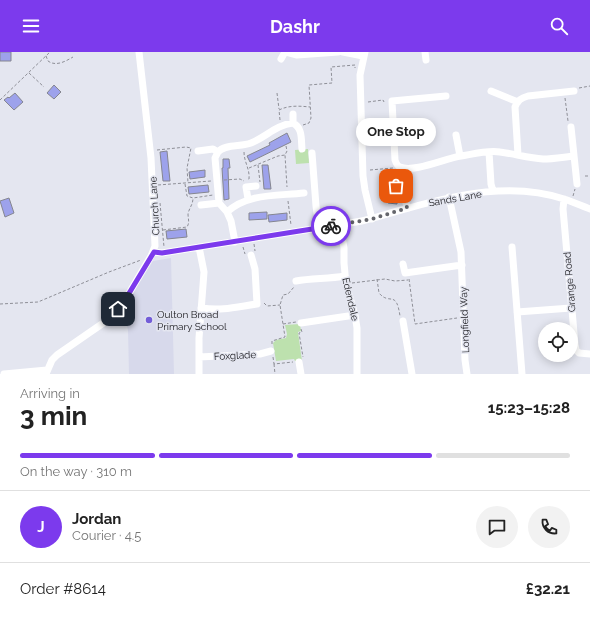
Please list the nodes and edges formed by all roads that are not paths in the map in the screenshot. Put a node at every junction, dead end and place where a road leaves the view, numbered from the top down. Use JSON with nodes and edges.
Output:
{"nodes":[{"id":1,"x":139,"y":52,"type":"edge"},
{"id":2,"x":286,"y":52,"type":"edge"},
{"id":3,"x":338,"y":52,"type":"edge"},
{"id":4,"x":343,"y":52,"type":"edge"},
{"id":5,"x":364,"y":54,"type":"edge"},
{"id":6,"x":281,"y":59,"type":"dead end"},
{"id":7,"x":568,"y":90,"type":"road end"},
{"id":8,"x":491,"y":91,"type":"dead end"},
{"id":9,"x":442,"y":99,"type":"dead end"},
{"id":10,"x":518,"y":102,"type":"junction"},
{"id":11,"x":293,"y":114,"type":"dead end"},
{"id":12,"x":296,"y":124,"type":"junction"},
{"id":13,"x":571,"y":126,"type":"road end"},
{"id":14,"x":456,"y":135,"type":"dead end"},
{"id":15,"x":302,"y":149,"type":"dead end"},
{"id":16,"x":198,"y":150,"type":"dead end"},
{"id":17,"x":218,"y":152,"type":"junction"},
{"id":18,"x":489,"y":152,"type":"junction"},
{"id":19,"x":312,"y":153,"type":"dead end"},
{"id":20,"x":518,"y":155,"type":"junction"},
{"id":21,"x":460,"y":156,"type":"junction"},
{"id":22,"x":574,"y":156,"type":"junction"},
{"id":23,"x":582,"y":178,"type":"edge"},
{"id":24,"x":258,"y":185,"type":"road end"},
{"id":25,"x":385,"y":187,"type":"dead end"},
{"id":26,"x":493,"y":191,"type":"junction"},
{"id":27,"x":304,"y":193,"type":"dead end"},
{"id":28,"x":449,"y":197,"type":"junction"},
{"id":29,"x":248,"y":199,"type":"junction"},
{"id":30,"x":567,"y":200,"type":"junction"},
{"id":31,"x":219,"y":203,"type":"junction"},
{"id":32,"x":201,"y":205,"type":"dead end"},
{"id":33,"x":407,"y":208,"type":"junction"},
{"id":34,"x":590,"y":209,"type":"edge"},
{"id":35,"x":227,"y":212,"type":"junction"},
{"id":36,"x":372,"y":219,"type":"junction"},
{"id":37,"x":340,"y":224,"type":"junction"},
{"id":38,"x":319,"y":228,"type":"junction"},
{"id":39,"x":239,"y":241,"type":"junction"},
{"id":40,"x":199,"y":247,"type":"junction"},
{"id":41,"x":512,"y":247,"type":"dead end"},
{"id":42,"x":152,"y":254,"type":"junction"},
{"id":43,"x":251,"y":256,"type":"road end"},
{"id":44,"x":404,"y":264,"type":"dead end"},
{"id":45,"x":462,"y":265,"type":"junction"},
{"id":46,"x":345,"y":276,"type":"junction"},
{"id":47,"x":296,"y":281,"type":"road end"},
{"id":48,"x":202,"y":308,"type":"junction"},
{"id":49,"x":572,"y":308,"type":"junction"},
{"id":50,"x":517,"y":312,"type":"junction"},
{"id":51,"x":356,"y":315,"type":"junction"},
{"id":52,"x":403,"y":321,"type":"road end"},
{"id":53,"x":301,"y":323,"type":"road end"},
{"id":54,"x":271,"y":351,"type":"road end"},
{"id":55,"x":590,"y":354,"type":"edge"},
{"id":56,"x":199,"y":357,"type":"junction"},
{"id":57,"x":299,"y":362,"type":"road end"},
{"id":58,"x":46,"y":372,"type":"edge"},
{"id":59,"x":4,"y":374,"type":"edge"},
{"id":60,"x":199,"y":374,"type":"edge"},
{"id":61,"x":301,"y":374,"type":"edge"},
{"id":62,"x":357,"y":374,"type":"edge"},
{"id":63,"x":412,"y":374,"type":"edge"},
{"id":64,"x":467,"y":374,"type":"edge"},
{"id":65,"x":522,"y":374,"type":"edge"}],
"edges":[{"from":1,"to":42,"type":"street","name":"Church Lane"},
{"from":2,"to":3,"type":"street"},
{"from":2,"to":6,"type":"street"},
{"from":4,"to":5,"type":"street"},
{"from":5,"to":36,"type":"street"},
{"from":7,"to":10,"type":"street"},
{"from":8,"to":10,"type":"street"},
{"from":9,"to":21,"type":"street"},
{"from":10,"to":20,"type":"street"},
{"from":11,"to":12,"type":"street"},
{"from":12,"to":15,"type":"street"},
{"from":12,"to":17,"type":"street"},
{"from":13,"to":22,"type":"street"},
{"from":14,"to":21,"type":"street"},
{"from":16,"to":17,"type":"street"},
{"from":17,"to":31,"type":"street"},
{"from":18,"to":20,"type":"street"},
{"from":18,"to":21,"type":"street"},
{"from":18,"to":26,"type":"street"},
{"from":19,"to":38,"type":"street"},
{"from":20,"to":22,"type":"street"},
{"from":22,"to":23,"type":"street"},
{"from":24,"to":29,"type":"street"},
{"from":25,"to":33,"type":"street"},
{"from":26,"to":28,"type":"street","name":"Sands Lane"},
{"from":26,"to":30,"type":"street","name":"Sands Lane"},
{"from":27,"to":29,"type":"street"},
{"from":28,"to":33,"type":"street","name":"Sands Lane"},
{"from":28,"to":45,"type":"street","name":"Longfield Way"},
{"from":29,"to":35,"type":"street"},
{"from":30,"to":34,"type":"street","name":"Sands Lane"},
{"from":30,"to":49,"type":"street","name":"Grange Road"},
{"from":31,"to":32,"type":"street"},
{"from":31,"to":35,"type":"street"},
{"from":33,"to":36,"type":"street","name":"Sands Lane"},
{"from":35,"to":39,"type":"street"},
{"from":36,"to":37,"type":"street","name":"Sands Lane"},
{"from":37,"to":38,"type":"street","name":"Sands Lane"},
{"from":37,"to":46,"type":"street","name":"Edendale"},
{"from":38,"to":39,"type":"street","name":"Sands Lane"},
{"from":39,"to":40,"type":"street","name":"Sands Lane"},
{"from":40,"to":42,"type":"street","name":"Sands Lane"},
{"from":40,"to":48,"type":"street"},
{"from":41,"to":50,"type":"street"},
{"from":42,"to":58,"type":"street","name":"Church Lane"},
{"from":43,"to":48,"type":"street"},
{"from":44,"to":45,"type":"street"},
{"from":45,"to":64,"type":"street","name":"Longfield Way"},
{"from":46,"to":47,"type":"street"},
{"from":46,"to":51,"type":"street","name":"Edendale"},
{"from":48,"to":56,"type":"street"},
{"from":49,"to":50,"type":"street"},
{"from":49,"to":55,"type":"street","name":"Grange Road"},
{"from":50,"to":65,"type":"street"},
{"from":51,"to":53,"type":"street"},
{"from":51,"to":62,"type":"street","name":"Edendale"},
{"from":52,"to":63,"type":"street"},
{"from":54,"to":56,"type":"street","name":"Foxglade"},
{"from":56,"to":60,"type":"street"},
{"from":57,"to":61,"type":"street"},
{"from":58,"to":59,"type":"street","name":"Church Lane"}]}
